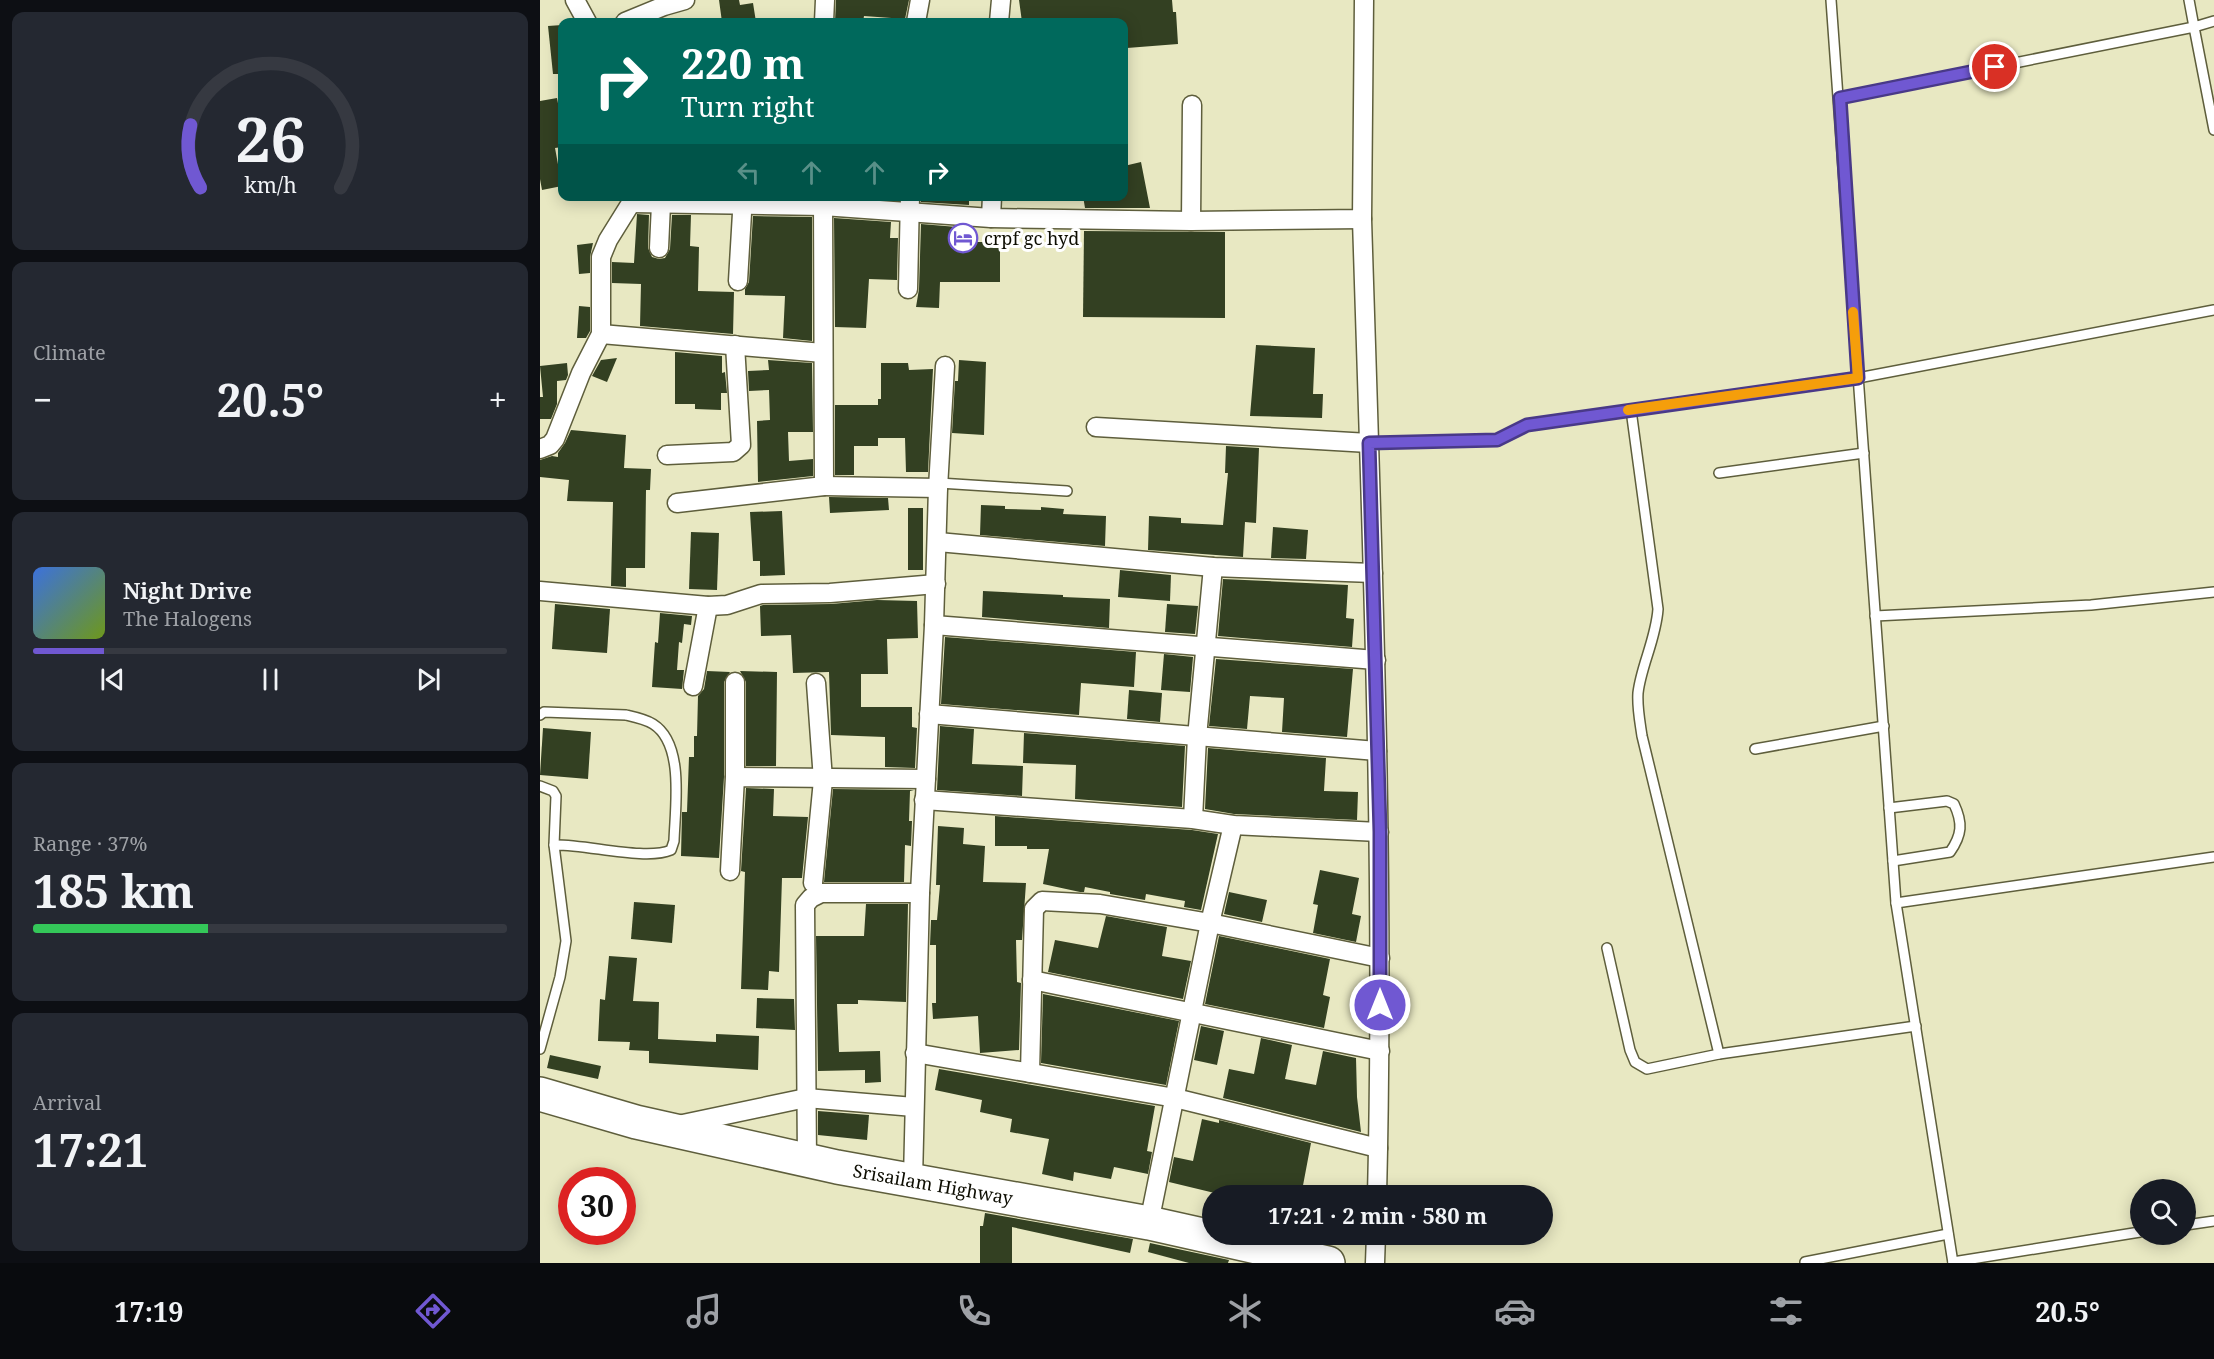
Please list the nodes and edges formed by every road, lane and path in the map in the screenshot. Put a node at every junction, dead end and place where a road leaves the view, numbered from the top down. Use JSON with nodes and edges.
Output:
{"nodes":[{"id":1,"x":575,"y":0,"type":"edge"},
{"id":2,"x":685,"y":0,"type":"edge"},
{"id":3,"x":825,"y":0,"type":"edge"},
{"id":4,"x":920,"y":0,"type":"edge"},
{"id":5,"x":1000,"y":0,"type":"edge"},
{"id":6,"x":1364,"y":0,"type":"edge"},
{"id":7,"x":1832,"y":0,"type":"edge"},
{"id":8,"x":2189,"y":0,"type":"edge"},
{"id":9,"x":585,"y":18,"type":"edge"},
{"id":10,"x":635,"y":18,"type":"edge"},
{"id":11,"x":824,"y":18,"type":"edge"},
{"id":12,"x":917,"y":18,"type":"edge"},
{"id":13,"x":999,"y":18,"type":"edge"},
{"id":14,"x":2214,"y":21,"type":"edge"},
{"id":15,"x":2194,"y":27,"type":"junction"},
{"id":16,"x":1840,"y":98,"type":"junction"},
{"id":17,"x":1192,"y":105,"type":"dead end"},
{"id":18,"x":2214,"y":130,"type":"edge"},
{"id":19,"x":630,"y":201,"type":"edge"},
{"id":20,"x":638,"y":201,"type":"edge"},
{"id":21,"x":743,"y":201,"type":"edge"},
{"id":22,"x":823,"y":201,"type":"edge"},
{"id":23,"x":992,"y":201,"type":"edge"},
{"id":24,"x":661,"y":204,"type":"junction"},
{"id":25,"x":910,"y":205,"type":"edge"},
{"id":26,"x":991,"y":218,"type":"junction"},
{"id":27,"x":1362,"y":219,"type":"junction"},
{"id":28,"x":1191,"y":221,"type":"junction"},
{"id":29,"x":659,"y":248,"type":"dead end"},
{"id":30,"x":738,"y":281,"type":"dead end"},
{"id":31,"x":908,"y":289,"type":"dead end"},
{"id":32,"x":2214,"y":310,"type":"edge"},
{"id":33,"x":601,"y":334,"type":"junction"},
{"id":34,"x":735,"y":345,"type":"junction"},
{"id":35,"x":823,"y":353,"type":"junction"},
{"id":36,"x":945,"y":366,"type":"dead end"},
{"id":37,"x":1858,"y":378,"type":"junction"},
{"id":38,"x":1631,"y":410,"type":"junction"},
{"id":39,"x":1096,"y":427,"type":"dead end"},
{"id":40,"x":1369,"y":443,"type":"junction"},
{"id":41,"x":540,"y":449,"type":"edge"},
{"id":42,"x":1864,"y":453,"type":"junction"},
{"id":43,"x":667,"y":455,"type":"dead end"},
{"id":44,"x":1719,"y":473,"type":"dead end"},
{"id":45,"x":939,"y":485,"type":"junction"},
{"id":46,"x":824,"y":486,"type":"junction"},
{"id":47,"x":1067,"y":491,"type":"dead end"},
{"id":48,"x":677,"y":502,"type":"dead end"},
{"id":49,"x":938,"y":542,"type":"junction"},
{"id":50,"x":1213,"y":567,"type":"junction"},
{"id":51,"x":1374,"y":573,"type":"junction"},
{"id":52,"x":936,"y":584,"type":"junction"},
{"id":53,"x":540,"y":591,"type":"edge"},
{"id":54,"x":2214,"y":592,"type":"edge"},
{"id":55,"x":708,"y":606,"type":"junction"},
{"id":56,"x":1875,"y":616,"type":"junction"},
{"id":57,"x":934,"y":626,"type":"junction"},
{"id":58,"x":1206,"y":646,"type":"junction"},
{"id":59,"x":1376,"y":660,"type":"junction"},
{"id":60,"x":735,"y":682,"type":"dead end"},
{"id":61,"x":816,"y":683,"type":"dead end"},
{"id":62,"x":693,"y":687,"type":"dead end"},
{"id":63,"x":928,"y":714,"type":"junction"},
{"id":64,"x":540,"y":715,"type":"edge"},
{"id":65,"x":1884,"y":726,"type":"junction"},
{"id":66,"x":1197,"y":737,"type":"junction"},
{"id":67,"x":1755,"y":749,"type":"dead end"},
{"id":68,"x":1377,"y":751,"type":"junction"},
{"id":69,"x":735,"y":777,"type":"junction"},
{"id":70,"x":926,"y":779,"type":"junction"},
{"id":71,"x":823,"y":780,"type":"junction"},
{"id":72,"x":540,"y":786,"type":"edge"},
{"id":73,"x":924,"y":800,"type":"junction"},
{"id":74,"x":1890,"y":808,"type":"junction"},
{"id":75,"x":1193,"y":819,"type":"junction"},
{"id":76,"x":1233,"y":825,"type":"junction"},
{"id":77,"x":1380,"y":832,"type":"junction"},
{"id":78,"x":554,"y":845,"type":"junction"},
{"id":79,"x":2214,"y":857,"type":"edge"},
{"id":80,"x":1893,"y":861,"type":"junction"},
{"id":81,"x":730,"y":871,"type":"dead end"},
{"id":82,"x":813,"y":883,"type":"dead end"},
{"id":83,"x":920,"y":894,"type":"junction"},
{"id":84,"x":1896,"y":903,"type":"junction"},
{"id":85,"x":1210,"y":923,"type":"junction"},
{"id":86,"x":1607,"y":948,"type":"dead end"},
{"id":87,"x":1380,"y":958,"type":"junction"},
{"id":88,"x":1032,"y":980,"type":"junction"},
{"id":89,"x":1192,"y":1012,"type":"junction"},
{"id":90,"x":1916,"y":1026,"type":"junction"},
{"id":91,"x":540,"y":1049,"type":"edge"},
{"id":92,"x":1380,"y":1051,"type":"junction"},
{"id":93,"x":915,"y":1053,"type":"junction"},
{"id":94,"x":1719,"y":1054,"type":"junction"},
{"id":95,"x":1030,"y":1073,"type":"junction"},
{"id":96,"x":540,"y":1095,"type":"edge"},
{"id":97,"x":806,"y":1098,"type":"junction"},
{"id":98,"x":1175,"y":1098,"type":"junction"},
{"id":99,"x":914,"y":1107,"type":"junction"},
{"id":100,"x":662,"y":1128,"type":"junction"},
{"id":101,"x":1378,"y":1148,"type":"junction"},
{"id":102,"x":807,"y":1160,"type":"junction"},
{"id":103,"x":913,"y":1179,"type":"junction"},
{"id":104,"x":1377,"y":1185,"type":"edge"},
{"id":105,"x":2214,"y":1221,"type":"edge"},
{"id":106,"x":1149,"y":1223,"type":"junction"},
{"id":107,"x":2196,"y":1224,"type":"edge"},
{"id":108,"x":1948,"y":1234,"type":"junction"},
{"id":109,"x":2130,"y":1234,"type":"edge"},
{"id":110,"x":1376,"y":1245,"type":"edge"},
{"id":111,"x":1805,"y":1262,"type":"edge"},
{"id":112,"x":1953,"y":1262,"type":"edge"},
{"id":113,"x":1328,"y":1263,"type":"edge"},
{"id":114,"x":1376,"y":1263,"type":"edge"}],
"edges":[{"from":1,"to":9,"type":"street"},
{"from":2,"to":10,"type":"street"},
{"from":3,"to":11,"type":"street"},
{"from":4,"to":12,"type":"street"},
{"from":5,"to":13,"type":"street"},
{"from":6,"to":27,"type":"street"},
{"from":7,"to":16,"type":"lane"},
{"from":8,"to":15,"type":"lane"},
{"from":14,"to":15,"type":"lane"},
{"from":15,"to":16,"type":"lane"},
{"from":15,"to":18,"type":"lane"},
{"from":16,"to":37,"type":"lane"},
{"from":17,"to":28,"type":"street"},
{"from":19,"to":33,"type":"street"},
{"from":20,"to":24,"type":"street"},
{"from":21,"to":22,"type":"street"},
{"from":21,"to":24,"type":"street"},
{"from":21,"to":30,"type":"street"},
{"from":22,"to":25,"type":"street"},
{"from":22,"to":35,"type":"street"},
{"from":23,"to":26,"type":"street"},
{"from":24,"to":29,"type":"street"},
{"from":25,"to":26,"type":"street"},
{"from":25,"to":31,"type":"street"},
{"from":26,"to":28,"type":"street"},
{"from":27,"to":28,"type":"street"},
{"from":27,"to":40,"type":"street"},
{"from":32,"to":37,"type":"lane"},
{"from":33,"to":34,"type":"street"},
{"from":33,"to":41,"type":"street"},
{"from":34,"to":35,"type":"street"},
{"from":34,"to":43,"type":"street"},
{"from":35,"to":46,"type":"street"},
{"from":36,"to":45,"type":"street"},
{"from":37,"to":38,"type":"lane"},
{"from":37,"to":42,"type":"lane"},
{"from":38,"to":40,"type":"lane"},
{"from":38,"to":94,"type":"lane"},
{"from":39,"to":40,"type":"street"},
{"from":40,"to":51,"type":"street"},
{"from":42,"to":44,"type":"lane"},
{"from":42,"to":56,"type":"lane"},
{"from":45,"to":46,"type":"street"},
{"from":45,"to":47,"type":"lane"},
{"from":45,"to":49,"type":"street"},
{"from":46,"to":48,"type":"street"},
{"from":49,"to":50,"type":"street"},
{"from":49,"to":52,"type":"street"},
{"from":50,"to":51,"type":"street"},
{"from":50,"to":58,"type":"street"},
{"from":51,"to":59,"type":"street"},
{"from":52,"to":55,"type":"street"},
{"from":52,"to":57,"type":"street"},
{"from":53,"to":55,"type":"street"},
{"from":54,"to":56,"type":"lane"},
{"from":55,"to":62,"type":"street"},
{"from":56,"to":65,"type":"lane"},
{"from":57,"to":58,"type":"street"},
{"from":57,"to":63,"type":"street"},
{"from":58,"to":59,"type":"street"},
{"from":58,"to":66,"type":"street"},
{"from":59,"to":68,"type":"street"},
{"from":60,"to":69,"type":"street"},
{"from":61,"to":71,"type":"street"},
{"from":63,"to":66,"type":"street"},
{"from":63,"to":70,"type":"street"},
{"from":64,"to":78,"type":"lane"},
{"from":65,"to":67,"type":"lane"},
{"from":65,"to":74,"type":"lane"},
{"from":66,"to":68,"type":"street"},
{"from":66,"to":75,"type":"street"},
{"from":68,"to":77,"type":"street"},
{"from":69,"to":71,"type":"street"},
{"from":69,"to":81,"type":"street"},
{"from":70,"to":71,"type":"street"},
{"from":70,"to":73,"type":"street"},
{"from":71,"to":82,"type":"street"},
{"from":72,"to":78,"type":"lane"},
{"from":73,"to":75,"type":"street"},
{"from":73,"to":83,"type":"street"},
{"from":74,"to":80,"type":"lane"},
{"from":74,"to":80,"type":"lane"},
{"from":75,"to":76,"type":"street"},
{"from":76,"to":77,"type":"street"},
{"from":76,"to":85,"type":"street"},
{"from":77,"to":87,"type":"street"},
{"from":78,"to":91,"type":"lane"},
{"from":79,"to":84,"type":"lane"},
{"from":80,"to":84,"type":"lane"},
{"from":83,"to":93,"type":"street"},
{"from":83,"to":97,"type":"street"},
{"from":84,"to":90,"type":"lane"},
{"from":85,"to":87,"type":"street"},
{"from":85,"to":88,"type":"street"},
{"from":85,"to":89,"type":"street"},
{"from":86,"to":94,"type":"lane"},
{"from":87,"to":92,"type":"street"},
{"from":88,"to":89,"type":"street"},
{"from":88,"to":95,"type":"street"},
{"from":89,"to":92,"type":"street"},
{"from":89,"to":98,"type":"street"},
{"from":90,"to":94,"type":"lane"},
{"from":90,"to":108,"type":"lane"},
{"from":92,"to":101,"type":"street"},
{"from":93,"to":95,"type":"street"},
{"from":93,"to":99,"type":"street"},
{"from":95,"to":98,"type":"street"},
{"from":96,"to":100,"type":"highway","name":"Srisailam Highway"},
{"from":97,"to":99,"type":"street"},
{"from":97,"to":100,"type":"street"},
{"from":97,"to":102,"type":"street"},
{"from":98,"to":101,"type":"street"},
{"from":98,"to":106,"type":"street"},
{"from":99,"to":103,"type":"street"},
{"from":100,"to":102,"type":"highway","name":"Srisailam Highway"},
{"from":101,"to":104,"type":"street"},
{"from":102,"to":103,"type":"highway","name":"Srisailam Highway"},
{"from":103,"to":106,"type":"highway","name":"Srisailam Highway"},
{"from":105,"to":107,"type":"lane"},
{"from":106,"to":113,"type":"highway","name":"Srisailam Highway"},
{"from":108,"to":111,"type":"lane"},
{"from":108,"to":112,"type":"lane"},
{"from":109,"to":112,"type":"lane"},
{"from":110,"to":114,"type":"street"}]}
